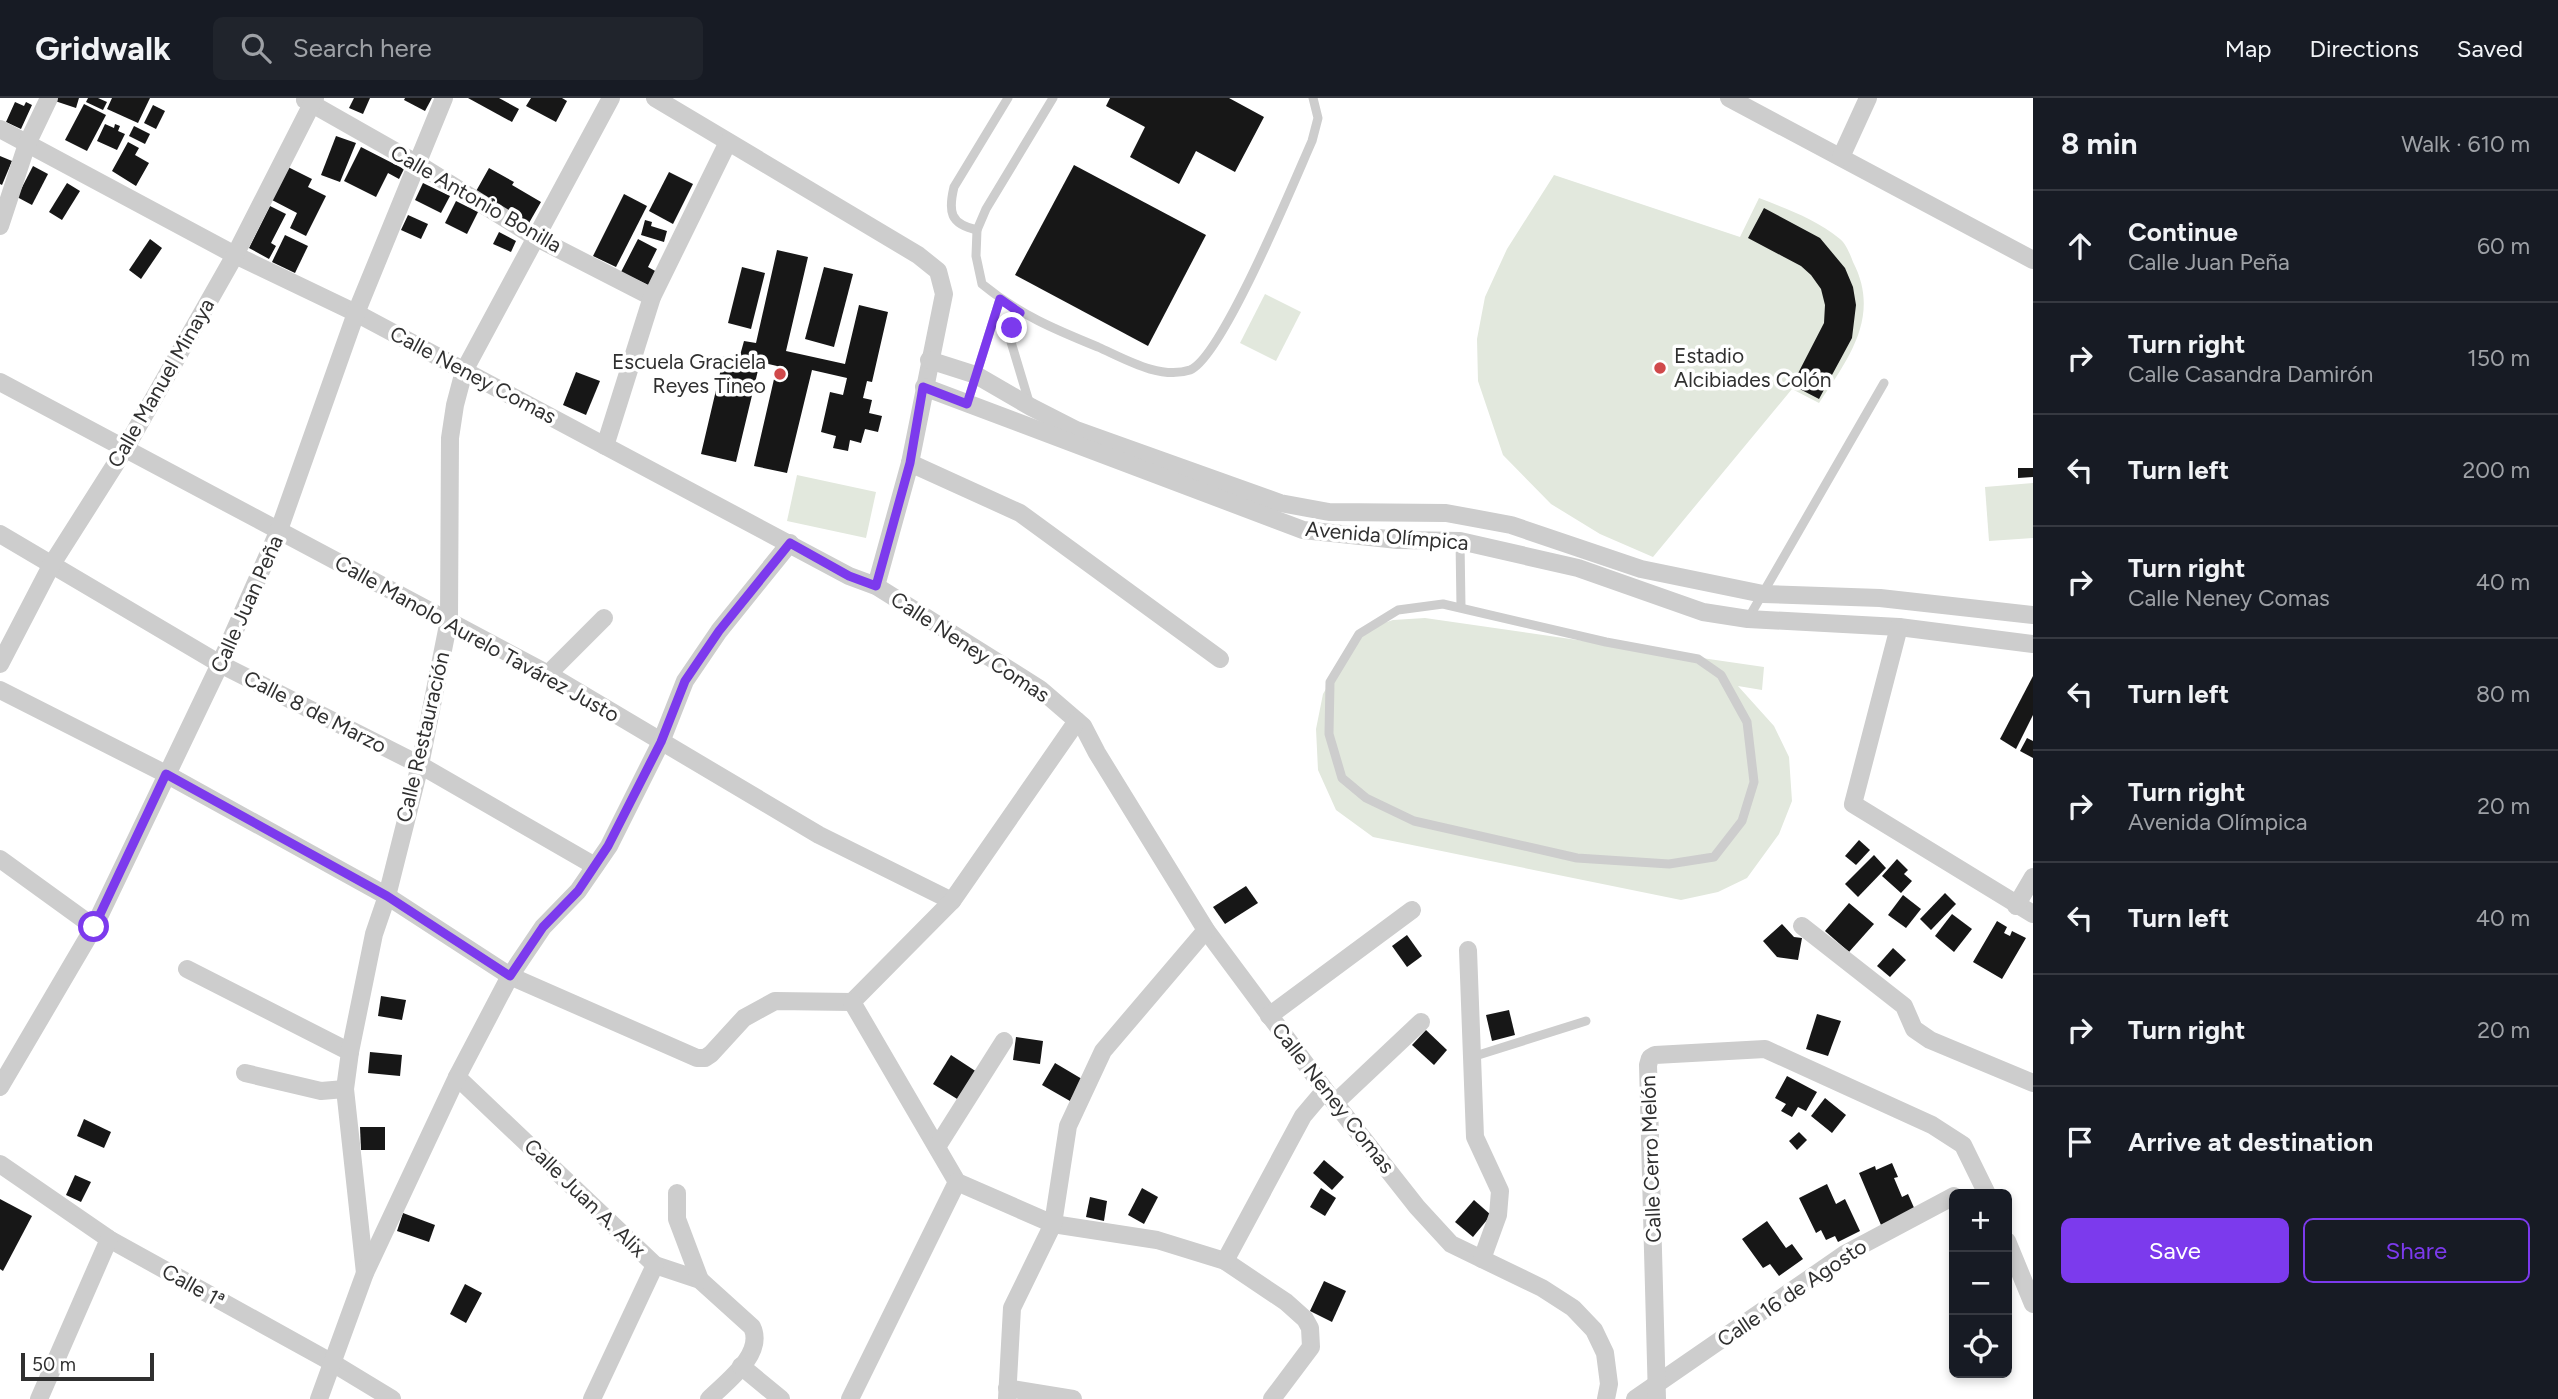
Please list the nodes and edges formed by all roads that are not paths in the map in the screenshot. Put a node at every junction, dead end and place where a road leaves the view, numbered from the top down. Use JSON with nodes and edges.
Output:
{"nodes":[{"id":1,"x":49,"y":98,"type":"edge"},
{"id":2,"x":444,"y":98,"type":"edge"},
{"id":3,"x":611,"y":98,"type":"edge"},
{"id":4,"x":655,"y":98,"type":"edge"},
{"id":5,"x":1008,"y":98,"type":"edge"},
{"id":6,"x":1053,"y":98,"type":"edge"},
{"id":7,"x":1312,"y":98,"type":"edge"},
{"id":8,"x":1729,"y":98,"type":"edge"},
{"id":9,"x":1868,"y":98,"type":"edge"},
{"id":10,"x":310,"y":100,"type":"edge"},
{"id":11,"x":0,"y":130,"type":"edge"},
{"id":12,"x":728,"y":142,"type":"junction"},
{"id":13,"x":27,"y":144,"type":"junction"},
{"id":14,"x":1841,"y":158,"type":"junction"},
{"id":15,"x":416,"y":163,"type":"junction"},
{"id":16,"x":0,"y":226,"type":"edge"},
{"id":17,"x":977,"y":230,"type":"junction"},
{"id":18,"x":535,"y":237,"type":"junction"},
{"id":19,"x":235,"y":255,"type":"junction"},
{"id":20,"x":2033,"y":260,"type":"edge"},
{"id":21,"x":652,"y":297,"type":"junction"},
{"id":22,"x":1000,"y":299,"type":"junction"},
{"id":23,"x":356,"y":313,"type":"junction"},
{"id":24,"x":1020,"y":313,"type":"junction"},
{"id":25,"x":929,"y":360,"type":"junction"},
{"id":26,"x":464,"y":371,"type":"junction"},
{"id":27,"x":976,"y":375,"type":"junction"},
{"id":28,"x":0,"y":382,"type":"edge"},
{"id":29,"x":1884,"y":383,"type":"dead end"},
{"id":30,"x":923,"y":387,"type":"junction"},
{"id":31,"x":967,"y":404,"type":"junction"},
{"id":32,"x":1031,"y":407,"type":"junction"},
{"id":33,"x":1038,"y":430,"type":"junction"},
{"id":34,"x":606,"y":446,"type":"junction"},
{"id":35,"x":125,"y":449,"type":"junction"},
{"id":36,"x":910,"y":463,"type":"junction"},
{"id":37,"x":279,"y":530,"type":"junction"},
{"id":38,"x":0,"y":534,"type":"edge"},
{"id":39,"x":1460,"y":541,"type":"junction"},
{"id":40,"x":790,"y":543,"type":"junction"},
{"id":41,"x":52,"y":564,"type":"junction"},
{"id":42,"x":876,"y":586,"type":"junction"},
{"id":43,"x":1763,"y":594,"type":"junction"},
{"id":44,"x":1461,"y":607,"type":"junction"},
{"id":45,"x":2033,"y":615,"type":"edge"},
{"id":46,"x":604,"y":618,"type":"dead end"},
{"id":47,"x":449,"y":620,"type":"junction"},
{"id":48,"x":1748,"y":620,"type":"junction"},
{"id":49,"x":1899,"y":627,"type":"junction"},
{"id":50,"x":2033,"y":644,"type":"edge"},
{"id":51,"x":1220,"y":659,"type":"dead end"},
{"id":52,"x":0,"y":664,"type":"edge"},
{"id":53,"x":220,"y":664,"type":"junction"},
{"id":54,"x":548,"y":674,"type":"junction"},
{"id":55,"x":0,"y":690,"type":"edge"},
{"id":56,"x":1077,"y":721,"type":"junction"},
{"id":57,"x":661,"y":742,"type":"junction"},
{"id":58,"x":420,"y":765,"type":"junction"},
{"id":59,"x":166,"y":774,"type":"junction"},
{"id":60,"x":0,"y":859,"type":"edge"},
{"id":61,"x":595,"y":866,"type":"junction"},
{"id":62,"x":2033,"y":877,"type":"edge"},
{"id":63,"x":387,"y":896,"type":"junction"},
{"id":64,"x":952,"y":901,"type":"junction"},
{"id":65,"x":2016,"y":906,"type":"junction"},
{"id":66,"x":1412,"y":910,"type":"dead end"},
{"id":67,"x":2033,"y":914,"type":"edge"},
{"id":68,"x":1802,"y":926,"type":"dead end"},
{"id":69,"x":94,"y":927,"type":"junction"},
{"id":70,"x":1206,"y":930,"type":"junction"},
{"id":71,"x":1468,"y":950,"type":"dead end"},
{"id":72,"x":187,"y":969,"type":"dead end"},
{"id":73,"x":510,"y":976,"type":"junction"},
{"id":74,"x":852,"y":1002,"type":"junction"},
{"id":75,"x":1269,"y":1016,"type":"junction"},
{"id":76,"x":1586,"y":1021,"type":"dead end"},
{"id":77,"x":1421,"y":1022,"type":"dead end"},
{"id":78,"x":1004,"y":1041,"type":"dead end"},
{"id":79,"x":350,"y":1052,"type":"junction"},
{"id":80,"x":1472,"y":1057,"type":"junction"},
{"id":81,"x":245,"y":1073,"type":"dead end"},
{"id":82,"x":457,"y":1077,"type":"junction"},
{"id":83,"x":2033,"y":1083,"type":"edge"},
{"id":84,"x":0,"y":1087,"type":"edge"},
{"id":85,"x":345,"y":1089,"type":"junction"},
{"id":86,"x":1330,"y":1097,"type":"junction"},
{"id":87,"x":937,"y":1147,"type":"junction"},
{"id":88,"x":0,"y":1164,"type":"edge"},
{"id":89,"x":957,"y":1182,"type":"junction"},
{"id":90,"x":1984,"y":1188,"type":"edge"},
{"id":91,"x":677,"y":1193,"type":"dead end"},
{"id":92,"x":1949,"y":1199,"type":"edge"},
{"id":93,"x":1053,"y":1224,"type":"junction"},
{"id":94,"x":109,"y":1239,"type":"junction"},
{"id":95,"x":2012,"y":1252,"type":"edge"},
{"id":96,"x":1482,"y":1259,"type":"junction"},
{"id":97,"x":1225,"y":1261,"type":"junction"},
{"id":98,"x":655,"y":1265,"type":"junction"},
{"id":99,"x":365,"y":1273,"type":"junction"},
{"id":100,"x":700,"y":1279,"type":"junction"},
{"id":101,"x":2033,"y":1304,"type":"edge"},
{"id":102,"x":331,"y":1362,"type":"junction"},
{"id":103,"x":741,"y":1366,"type":"junction"},
{"id":104,"x":1657,"y":1392,"type":"edge"},
{"id":105,"x":1007,"y":1393,"type":"edge"},
{"id":106,"x":39,"y":1399,"type":"edge"},
{"id":107,"x":319,"y":1399,"type":"edge"},
{"id":108,"x":392,"y":1399,"type":"edge"},
{"id":109,"x":592,"y":1399,"type":"edge"},
{"id":110,"x":709,"y":1399,"type":"edge"},
{"id":111,"x":781,"y":1399,"type":"edge"},
{"id":112,"x":850,"y":1399,"type":"edge"},
{"id":113,"x":1073,"y":1399,"type":"edge"},
{"id":114,"x":1272,"y":1399,"type":"edge"},
{"id":115,"x":1606,"y":1399,"type":"edge"},
{"id":116,"x":1635,"y":1399,"type":"edge"}],
"edges":[{"from":1,"to":13,"type":"street"},
{"from":2,"to":15,"type":"street","name":"Calle Juan Peña"},
{"from":3,"to":18,"type":"street","name":"Calle Restauración"},
{"from":4,"to":12,"type":"street"},
{"from":5,"to":17,"type":"lane"},
{"from":6,"to":17,"type":"lane"},
{"from":7,"to":24,"type":"lane"},
{"from":8,"to":14,"type":"street"},
{"from":9,"to":14,"type":"street"},
{"from":10,"to":15,"type":"street","name":"Calle Antonio Bonilla"},
{"from":10,"to":19,"type":"street","name":"Calle Manuel Minaya"},
{"from":11,"to":13,"type":"street","name":"Calle Neney Comas"},
{"from":12,"to":21,"type":"street"},
{"from":12,"to":25,"type":"street"},
{"from":13,"to":16,"type":"street"},
{"from":13,"to":19,"type":"street","name":"Calle Neney Comas"},
{"from":14,"to":20,"type":"street"},
{"from":15,"to":18,"type":"street","name":"Calle Antonio Bonilla"},
{"from":15,"to":23,"type":"street","name":"Calle Juan Peña"},
{"from":17,"to":22,"type":"lane"},
{"from":18,"to":21,"type":"street","name":"Calle Antonio Bonilla"},
{"from":18,"to":26,"type":"street","name":"Calle Restauración"},
{"from":19,"to":23,"type":"street","name":"Calle Neney Comas"},
{"from":19,"to":35,"type":"street","name":"Calle Manuel Minaya"},
{"from":21,"to":34,"type":"street"},
{"from":22,"to":24,"type":"lane"},
{"from":22,"to":27,"type":"lane"},
{"from":23,"to":26,"type":"street","name":"Calle Neney Comas"},
{"from":23,"to":37,"type":"street","name":"Calle Juan Peña"},
{"from":24,"to":32,"type":"lane"},
{"from":25,"to":27,"type":"street"},
{"from":25,"to":30,"type":"street"},
{"from":26,"to":34,"type":"street","name":"Calle Neney Comas"},
{"from":26,"to":47,"type":"street","name":"Calle Restauración"},
{"from":27,"to":31,"type":"lane"},
{"from":27,"to":32,"type":"street"},
{"from":28,"to":35,"type":"street","name":"Calle Manolo Aurelo Tavárez Justo"},
{"from":29,"to":43,"type":"lane"},
{"from":30,"to":31,"type":"street","name":"Avenida Olímpica"},
{"from":30,"to":36,"type":"street"},
{"from":31,"to":33,"type":"street","name":"Avenida Olímpica"},
{"from":32,"to":33,"type":"lane"},
{"from":32,"to":43,"type":"street"},
{"from":33,"to":39,"type":"street","name":"Avenida Olímpica"},
{"from":34,"to":40,"type":"street","name":"Calle Neney Comas"},
{"from":35,"to":37,"type":"street","name":"Calle Manolo Aurelo Tavárez Justo"},
{"from":35,"to":41,"type":"street","name":"Calle Manuel Minaya"},
{"from":36,"to":42,"type":"street"},
{"from":36,"to":51,"type":"street"},
{"from":37,"to":47,"type":"street","name":"Calle Manolo Aurelo Tavárez Justo"},
{"from":37,"to":53,"type":"street","name":"Calle Juan Peña"},
{"from":38,"to":41,"type":"street","name":"Calle 8 de Marzo"},
{"from":39,"to":44,"type":"lane"},
{"from":39,"to":48,"type":"street","name":"Avenida Olímpica"},
{"from":40,"to":42,"type":"street","name":"Calle Neney Comas"},
{"from":40,"to":57,"type":"street"},
{"from":41,"to":52,"type":"street","name":"Calle Manuel Minaya"},
{"from":41,"to":53,"type":"street","name":"Calle 8 de Marzo"},
{"from":42,"to":56,"type":"street","name":"Calle Neney Comas"},
{"from":43,"to":45,"type":"street"},
{"from":43,"to":48,"type":"lane"},
{"from":44,"to":44,"type":"lane"},
{"from":46,"to":54,"type":"street"},
{"from":47,"to":54,"type":"street","name":"Calle Manolo Aurelo Tavárez Justo"},
{"from":47,"to":58,"type":"street","name":"Calle Restauración"},
{"from":48,"to":49,"type":"street","name":"Avenida Olímpica"},
{"from":49,"to":50,"type":"street","name":"Avenida Olímpica"},
{"from":49,"to":65,"type":"street"},
{"from":53,"to":58,"type":"street","name":"Calle 8 de Marzo"},
{"from":53,"to":59,"type":"street","name":"Calle Juan Peña"},
{"from":54,"to":57,"type":"street","name":"Calle Manolo Aurelo Tavárez Justo"},
{"from":55,"to":59,"type":"street"},
{"from":56,"to":64,"type":"street"},
{"from":56,"to":70,"type":"street","name":"Calle Neney Comas"},
{"from":57,"to":61,"type":"street"},
{"from":57,"to":64,"type":"street","name":"Calle Manolo Aurelo Tavárez Justo"},
{"from":58,"to":61,"type":"street","name":"Calle 8 de Marzo"},
{"from":58,"to":63,"type":"street","name":"Calle Restauración"},
{"from":59,"to":63,"type":"street"},
{"from":59,"to":69,"type":"street","name":"Calle Juan Peña"},
{"from":60,"to":69,"type":"street"},
{"from":61,"to":73,"type":"street"},
{"from":62,"to":65,"type":"street"},
{"from":63,"to":73,"type":"street"},
{"from":63,"to":79,"type":"street","name":"Calle Restauración"},
{"from":64,"to":74,"type":"street"},
{"from":65,"to":67,"type":"street"},
{"from":66,"to":75,"type":"street"},
{"from":68,"to":83,"type":"street"},
{"from":69,"to":84,"type":"street","name":"Calle Juan Peña"},
{"from":70,"to":75,"type":"street","name":"Calle Neney Comas"},
{"from":70,"to":93,"type":"street"},
{"from":71,"to":80,"type":"street"},
{"from":72,"to":79,"type":"street"},
{"from":73,"to":74,"type":"street"},
{"from":73,"to":82,"type":"street"},
{"from":74,"to":87,"type":"street"},
{"from":75,"to":86,"type":"street","name":"Calle Neney Comas"},
{"from":76,"to":80,"type":"lane"},
{"from":77,"to":86,"type":"street"},
{"from":78,"to":87,"type":"street"},
{"from":79,"to":85,"type":"street","name":"Calle Restauración"},
{"from":80,"to":96,"type":"street"},
{"from":81,"to":85,"type":"street"},
{"from":82,"to":98,"type":"street","name":"Calle Juan A. Alix"},
{"from":82,"to":99,"type":"street"},
{"from":85,"to":99,"type":"street","name":"Calle Restauración"},
{"from":86,"to":96,"type":"street","name":"Calle Neney Comas"},
{"from":86,"to":97,"type":"street"},
{"from":87,"to":89,"type":"street"},
{"from":88,"to":94,"type":"street","name":"Calle 1ª"},
{"from":89,"to":93,"type":"street"},
{"from":89,"to":112,"type":"street"},
{"from":90,"to":104,"type":"street","name":"Calle Cerro Melón"},
{"from":91,"to":100,"type":"street"},
{"from":92,"to":104,"type":"street","name":"Calle 16 de Agosto"},
{"from":93,"to":97,"type":"street"},
{"from":93,"to":105,"type":"street"},
{"from":94,"to":102,"type":"street","name":"Calle 1ª"},
{"from":94,"to":106,"type":"street"},
{"from":95,"to":101,"type":"street"},
{"from":96,"to":115,"type":"street","name":"Calle Neney Comas"},
{"from":97,"to":114,"type":"street"},
{"from":98,"to":100,"type":"street","name":"Calle Juan A. Alix"},
{"from":98,"to":109,"type":"street"},
{"from":99,"to":102,"type":"street","name":"Calle Restauración"},
{"from":100,"to":103,"type":"street","name":"Calle Juan A. Alix"},
{"from":102,"to":107,"type":"street","name":"Calle Restauración"},
{"from":102,"to":108,"type":"street","name":"Calle 1ª"},
{"from":103,"to":110,"type":"street"},
{"from":103,"to":111,"type":"street"},
{"from":104,"to":116,"type":"street","name":"Calle 16 de Agosto"},
{"from":105,"to":113,"type":"street"}]}
